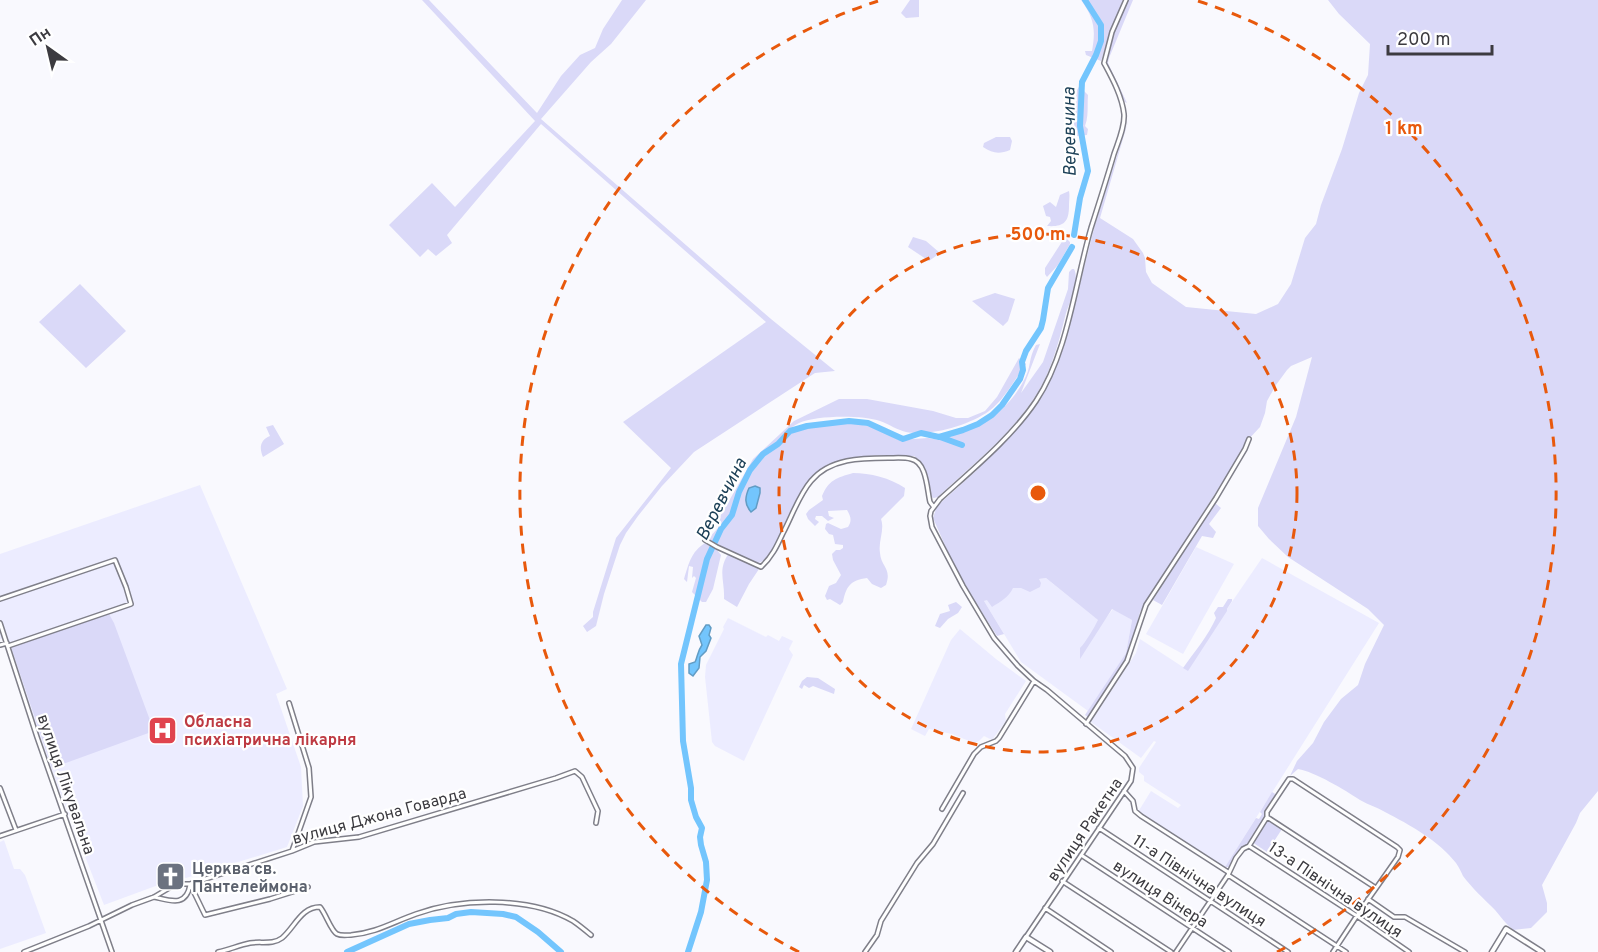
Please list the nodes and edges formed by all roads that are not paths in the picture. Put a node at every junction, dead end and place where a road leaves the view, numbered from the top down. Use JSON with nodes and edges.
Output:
{"nodes":[{"id":1,"x":1126,"y":0,"type":"edge"},
{"id":2,"x":1249,"y":439,"type":"dead end"},
{"id":3,"x":933,"y":506,"type":"junction"},
{"id":4,"x":705,"y":540,"type":"dead end"},
{"id":5,"x":0,"y":599,"type":"edge"},
{"id":6,"x":0,"y":623,"type":"edge"},
{"id":7,"x":0,"y":645,"type":"edge"},
{"id":8,"x":7,"y":645,"type":"junction"},
{"id":9,"x":1034,"y":681,"type":"junction"},
{"id":10,"x":289,"y":703,"type":"dead end"},
{"id":11,"x":1086,"y":724,"type":"junction"},
{"id":12,"x":0,"y":788,"type":"edge"},
{"id":13,"x":1124,"y":791,"type":"junction"},
{"id":14,"x":963,"y":793,"type":"dead end"},
{"id":15,"x":942,"y":809,"type":"dead end"},
{"id":16,"x":65,"y":814,"type":"junction"},
{"id":17,"x":1267,"y":816,"type":"junction"},
{"id":18,"x":596,"y":823,"type":"dead end"},
{"id":19,"x":1099,"y":828,"type":"junction"},
{"id":20,"x":16,"y":830,"type":"junction"},
{"id":21,"x":0,"y":836,"type":"edge"},
{"id":22,"x":1249,"y":846,"type":"junction"},
{"id":23,"x":292,"y":850,"type":"junction"},
{"id":24,"x":1081,"y":855,"type":"junction"},
{"id":25,"x":1228,"y":873,"type":"junction"},
{"id":26,"x":1062,"y":881,"type":"junction"},
{"id":27,"x":188,"y":885,"type":"junction"},
{"id":28,"x":308,"y":887,"type":"dead end"},
{"id":29,"x":1376,"y":888,"type":"junction"},
{"id":30,"x":165,"y":889,"type":"junction"},
{"id":31,"x":154,"y":897,"type":"junction"},
{"id":32,"x":165,"y":899,"type":"junction"},
{"id":33,"x":1368,"y":899,"type":"junction"},
{"id":34,"x":1210,"y":902,"type":"junction"},
{"id":35,"x":1045,"y":908,"type":"junction"},
{"id":36,"x":1357,"y":916,"type":"junction"},
{"id":37,"x":101,"y":920,"type":"junction"},
{"id":38,"x":1191,"y":927,"type":"junction"},
{"id":39,"x":591,"y":935,"type":"dead end"},
{"id":40,"x":1026,"y":937,"type":"junction"},
{"id":41,"x":1337,"y":946,"type":"junction"},
{"id":42,"x":24,"y":952,"type":"edge"},
{"id":43,"x":112,"y":952,"type":"edge"},
{"id":44,"x":218,"y":952,"type":"edge"},
{"id":45,"x":865,"y":952,"type":"edge"},
{"id":46,"x":1016,"y":952,"type":"edge"},
{"id":47,"x":1050,"y":952,"type":"edge"},
{"id":48,"x":1111,"y":952,"type":"edge"},
{"id":49,"x":1171,"y":952,"type":"edge"},
{"id":50,"x":1176,"y":952,"type":"edge"},
{"id":51,"x":1229,"y":952,"type":"edge"},
{"id":52,"x":1287,"y":952,"type":"edge"},
{"id":53,"x":1333,"y":952,"type":"edge"},
{"id":54,"x":1346,"y":952,"type":"edge"},
{"id":55,"x":1409,"y":952,"type":"edge"},
{"id":56,"x":1465,"y":952,"type":"edge"},
{"id":57,"x":1492,"y":952,"type":"edge"},
{"id":58,"x":1542,"y":952,"type":"edge"}],
"edges":[{"from":1,"to":3,"type":"street"},
{"from":2,"to":11,"type":"street"},
{"from":3,"to":4,"type":"street","name":"вулиця Ракетна"},
{"from":3,"to":9,"type":"street","name":"вулиця Ракетна"},
{"from":5,"to":8,"type":"street"},
{"from":6,"to":8,"type":"street","name":"вулиця Лікувальна"},
{"from":7,"to":8,"type":"street"},
{"from":8,"to":16,"type":"street","name":"вулиця Лікувальна"},
{"from":9,"to":11,"type":"street","name":"вулиця Ракетна"},
{"from":9,"to":15,"type":"street"},
{"from":10,"to":23,"type":"street"},
{"from":11,"to":13,"type":"street","name":"вулиця Ракетна"},
{"from":12,"to":20,"type":"street"},
{"from":13,"to":19,"type":"street","name":"вулиця Ракетна"},
{"from":13,"to":25,"type":"street"},
{"from":14,"to":45,"type":"street"},
{"from":16,"to":20,"type":"street"},
{"from":16,"to":37,"type":"street","name":"вулиця Лікувальна"},
{"from":17,"to":22,"type":"street"},
{"from":17,"to":29,"type":"street"},
{"from":17,"to":29,"type":"street"},
{"from":18,"to":23,"type":"street","name":"вулиця Джона Говарда"},
{"from":19,"to":24,"type":"street","name":"вулиця Ракетна"},
{"from":19,"to":34,"type":"street","name":"11-а Північна вулиця"},
{"from":20,"to":21,"type":"street"},
{"from":22,"to":25,"type":"street"},
{"from":22,"to":36,"type":"street","name":"13-а Північна вулиця"},
{"from":23,"to":27,"type":"street","name":"вулиця Джона Говарда"},
{"from":24,"to":26,"type":"street","name":"вулиця Ракетна"},
{"from":24,"to":38,"type":"street","name":"вулиця Вінера"},
{"from":25,"to":34,"type":"street"},
{"from":25,"to":41,"type":"street"},
{"from":26,"to":35,"type":"street","name":"вулиця Ракетна"},
{"from":26,"to":49,"type":"street"},
{"from":27,"to":28,"type":"street"},
{"from":27,"to":30,"type":"street","name":"вулиця Джона Говарда"},
{"from":27,"to":32,"type":"street","name":"вулиця Джона Говарда"},
{"from":29,"to":33,"type":"street"},
{"from":30,"to":31,"type":"street","name":"вулиця Джона Говарда"},
{"from":30,"to":32,"type":"street"},
{"from":31,"to":32,"type":"street"},
{"from":31,"to":37,"type":"street","name":"вулиця Джона Говарда"},
{"from":33,"to":36,"type":"street"},
{"from":33,"to":56,"type":"street"},
{"from":34,"to":38,"type":"street"},
{"from":34,"to":52,"type":"street","name":"11-а Північна вулиця"},
{"from":35,"to":40,"type":"street","name":"вулиця Ракетна"},
{"from":35,"to":48,"type":"street"},
{"from":36,"to":41,"type":"street"},
{"from":36,"to":55,"type":"street","name":"13-а Північна вулиця"},
{"from":37,"to":42,"type":"street","name":"вулиця Джона Говарда"},
{"from":37,"to":43,"type":"street","name":"вулиця Лікувальна"},
{"from":38,"to":50,"type":"street"},
{"from":38,"to":51,"type":"street","name":"вулиця Вінера"},
{"from":39,"to":44,"type":"street"},
{"from":40,"to":46,"type":"street","name":"вулиця Ракетна"},
{"from":40,"to":47,"type":"street"},
{"from":41,"to":53,"type":"street"},
{"from":41,"to":54,"type":"street"},
{"from":57,"to":58,"type":"street"}]}
